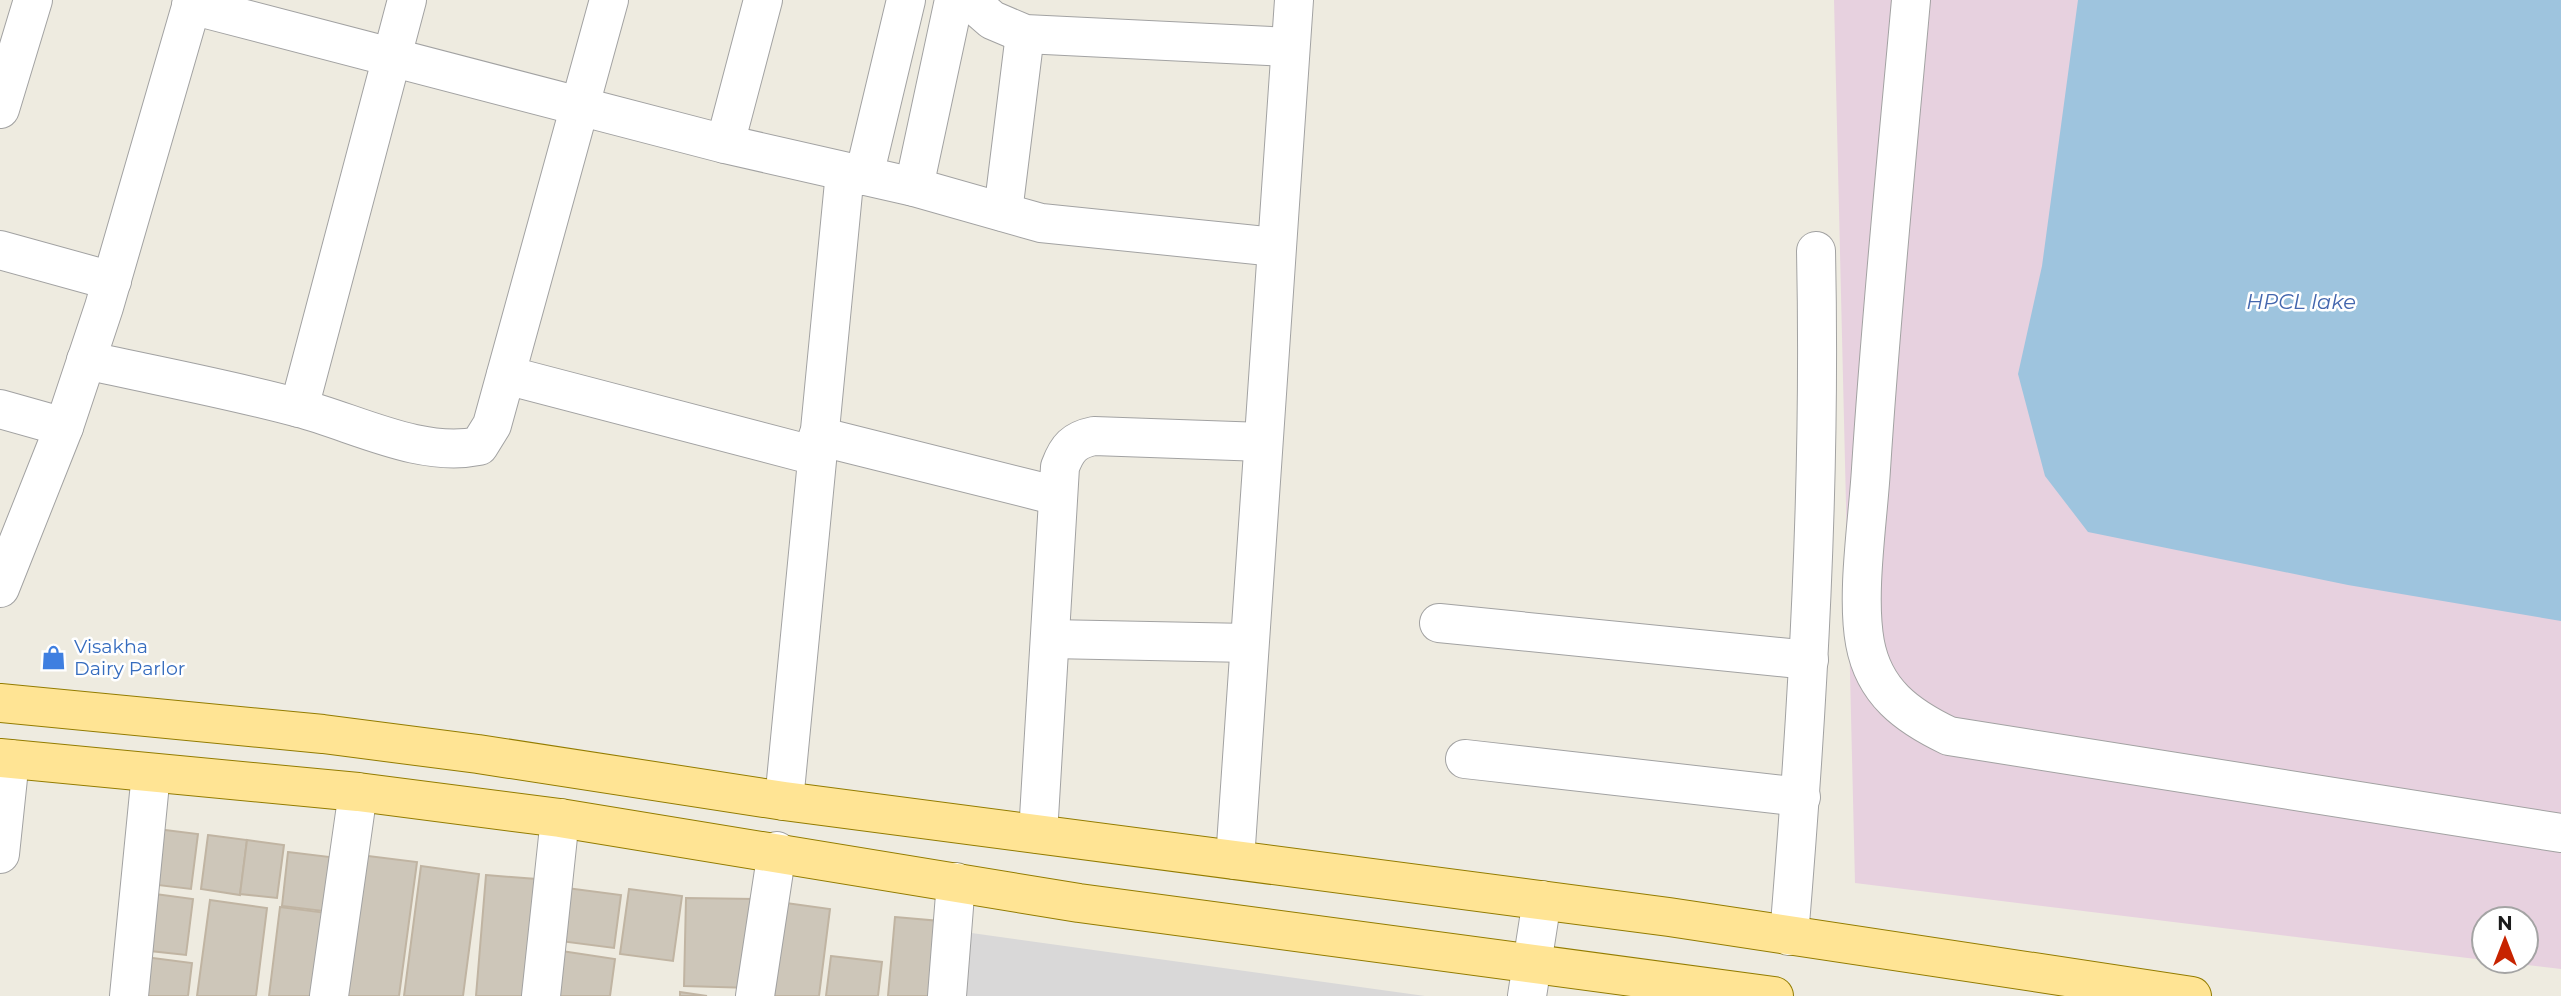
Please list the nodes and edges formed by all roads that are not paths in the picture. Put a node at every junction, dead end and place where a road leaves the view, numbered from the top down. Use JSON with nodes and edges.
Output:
{"nodes":[{"id":1,"x":33,"y":0,"type":"edge"},
{"id":2,"x":407,"y":0,"type":"edge"},
{"id":3,"x":609,"y":0,"type":"edge"},
{"id":4,"x":764,"y":0,"type":"edge"},
{"id":5,"x":906,"y":0,"type":"edge"},
{"id":6,"x":954,"y":0,"type":"edge"},
{"id":7,"x":969,"y":0,"type":"edge"},
{"id":8,"x":1294,"y":0,"type":"edge"},
{"id":9,"x":1911,"y":0,"type":"edge"},
{"id":10,"x":192,"y":2,"type":"edge"},
{"id":11,"x":1025,"y":34,"type":"junction"},
{"id":12,"x":1290,"y":47,"type":"junction"},
{"id":13,"x":392,"y":59,"type":"junction"},
{"id":14,"x":579,"y":106,"type":"junction"},
{"id":15,"x":0,"y":109,"type":"edge"},
{"id":16,"x":725,"y":144,"type":"junction"},
{"id":17,"x":855,"y":174,"type":"junction"},
{"id":18,"x":914,"y":187,"type":"junction"},
{"id":19,"x":1003,"y":212,"type":"junction"},
{"id":20,"x":1276,"y":247,"type":"junction"},
{"id":21,"x":0,"y":250,"type":"edge"},
{"id":22,"x":1816,"y":251,"type":"dead end"},
{"id":23,"x":112,"y":281,"type":"junction"},
{"id":24,"x":86,"y":360,"type":"junction"},
{"id":25,"x":506,"y":374,"type":"junction"},
{"id":26,"x":299,"y":408,"type":"junction"},
{"id":27,"x":0,"y":409,"type":"edge"},
{"id":28,"x":64,"y":427,"type":"junction"},
{"id":29,"x":1263,"y":442,"type":"junction"},
{"id":30,"x":817,"y":446,"type":"junction"},
{"id":31,"x":1058,"y":496,"type":"junction"},
{"id":32,"x":0,"y":588,"type":"edge"},
{"id":33,"x":1439,"y":623,"type":"dead end"},
{"id":34,"x":1050,"y":639,"type":"junction"},
{"id":35,"x":1249,"y":643,"type":"junction"},
{"id":36,"x":1809,"y":660,"type":"junction"},
{"id":37,"x":0,"y":703,"type":"edge"},
{"id":38,"x":5,"y":758,"type":"edge"},
{"id":39,"x":1465,"y":759,"type":"dead end"},
{"id":40,"x":151,"y":773,"type":"junction"},
{"id":41,"x":358,"y":792,"type":"junction"},
{"id":42,"x":1801,"y":797,"type":"junction"},
{"id":43,"x":784,"y":801,"type":"junction"},
{"id":44,"x":560,"y":818,"type":"junction"},
{"id":45,"x":2561,"y":833,"type":"edge"},
{"id":46,"x":1038,"y":834,"type":"junction"},
{"id":47,"x":777,"y":851,"type":"junction"},
{"id":48,"x":0,"y":854,"type":"edge"},
{"id":49,"x":1235,"y":860,"type":"junction"},
{"id":50,"x":957,"y":882,"type":"junction"},
{"id":51,"x":1542,"y":900,"type":"junction"},
{"id":52,"x":1789,"y":936,"type":"junction"},
{"id":53,"x":1529,"y":980,"type":"edge"},
{"id":54,"x":129,"y":996,"type":"edge"},
{"id":55,"x":329,"y":996,"type":"edge"},
{"id":56,"x":541,"y":996,"type":"edge"},
{"id":57,"x":755,"y":996,"type":"edge"},
{"id":58,"x":947,"y":996,"type":"edge"},
{"id":59,"x":1774,"y":996,"type":"edge"},
{"id":60,"x":2192,"y":996,"type":"edge"}],
"edges":[{"from":1,"to":15,"type":"street"},
{"from":2,"to":13,"type":"street"},
{"from":3,"to":14,"type":"street"},
{"from":4,"to":16,"type":"street"},
{"from":5,"to":17,"type":"street"},
{"from":6,"to":18,"type":"street"},
{"from":7,"to":11,"type":"street"},
{"from":8,"to":12,"type":"street"},
{"from":9,"to":45,"type":"street"},
{"from":10,"to":13,"type":"street"},
{"from":10,"to":23,"type":"street"},
{"from":11,"to":12,"type":"street"},
{"from":11,"to":19,"type":"street"},
{"from":12,"to":20,"type":"street"},
{"from":13,"to":14,"type":"street"},
{"from":13,"to":26,"type":"street"},
{"from":14,"to":16,"type":"street"},
{"from":14,"to":25,"type":"street"},
{"from":16,"to":17,"type":"street"},
{"from":17,"to":18,"type":"street"},
{"from":17,"to":30,"type":"street"},
{"from":18,"to":19,"type":"street"},
{"from":19,"to":20,"type":"street"},
{"from":20,"to":29,"type":"street"},
{"from":21,"to":23,"type":"street"},
{"from":22,"to":36,"type":"street"},
{"from":23,"to":24,"type":"street"},
{"from":24,"to":26,"type":"street"},
{"from":24,"to":28,"type":"street"},
{"from":25,"to":26,"type":"street"},
{"from":25,"to":30,"type":"street"},
{"from":27,"to":28,"type":"street"},
{"from":28,"to":32,"type":"street"},
{"from":29,"to":31,"type":"street"},
{"from":29,"to":35,"type":"street"},
{"from":30,"to":31,"type":"street"},
{"from":30,"to":43,"type":"street"},
{"from":31,"to":34,"type":"street"},
{"from":33,"to":36,"type":"street"},
{"from":34,"to":35,"type":"street"},
{"from":34,"to":46,"type":"street"},
{"from":35,"to":49,"type":"street"},
{"from":36,"to":42,"type":"street"},
{"from":37,"to":43,"type":"main road"},
{"from":38,"to":40,"type":"main road"},
{"from":38,"to":48,"type":"street"},
{"from":39,"to":42,"type":"street"},
{"from":40,"to":41,"type":"main road"},
{"from":40,"to":54,"type":"street"},
{"from":41,"to":44,"type":"main road"},
{"from":41,"to":55,"type":"street"},
{"from":42,"to":52,"type":"street"},
{"from":43,"to":46,"type":"main road"},
{"from":44,"to":47,"type":"main road"},
{"from":44,"to":56,"type":"street"},
{"from":46,"to":49,"type":"main road"},
{"from":47,"to":50,"type":"main road"},
{"from":47,"to":57,"type":"street"},
{"from":49,"to":51,"type":"main road"},
{"from":50,"to":53,"type":"main road"},
{"from":50,"to":58,"type":"street"},
{"from":51,"to":52,"type":"main road"},
{"from":51,"to":53,"type":"street"},
{"from":52,"to":60,"type":"main road"},
{"from":53,"to":59,"type":"main road"}]}
